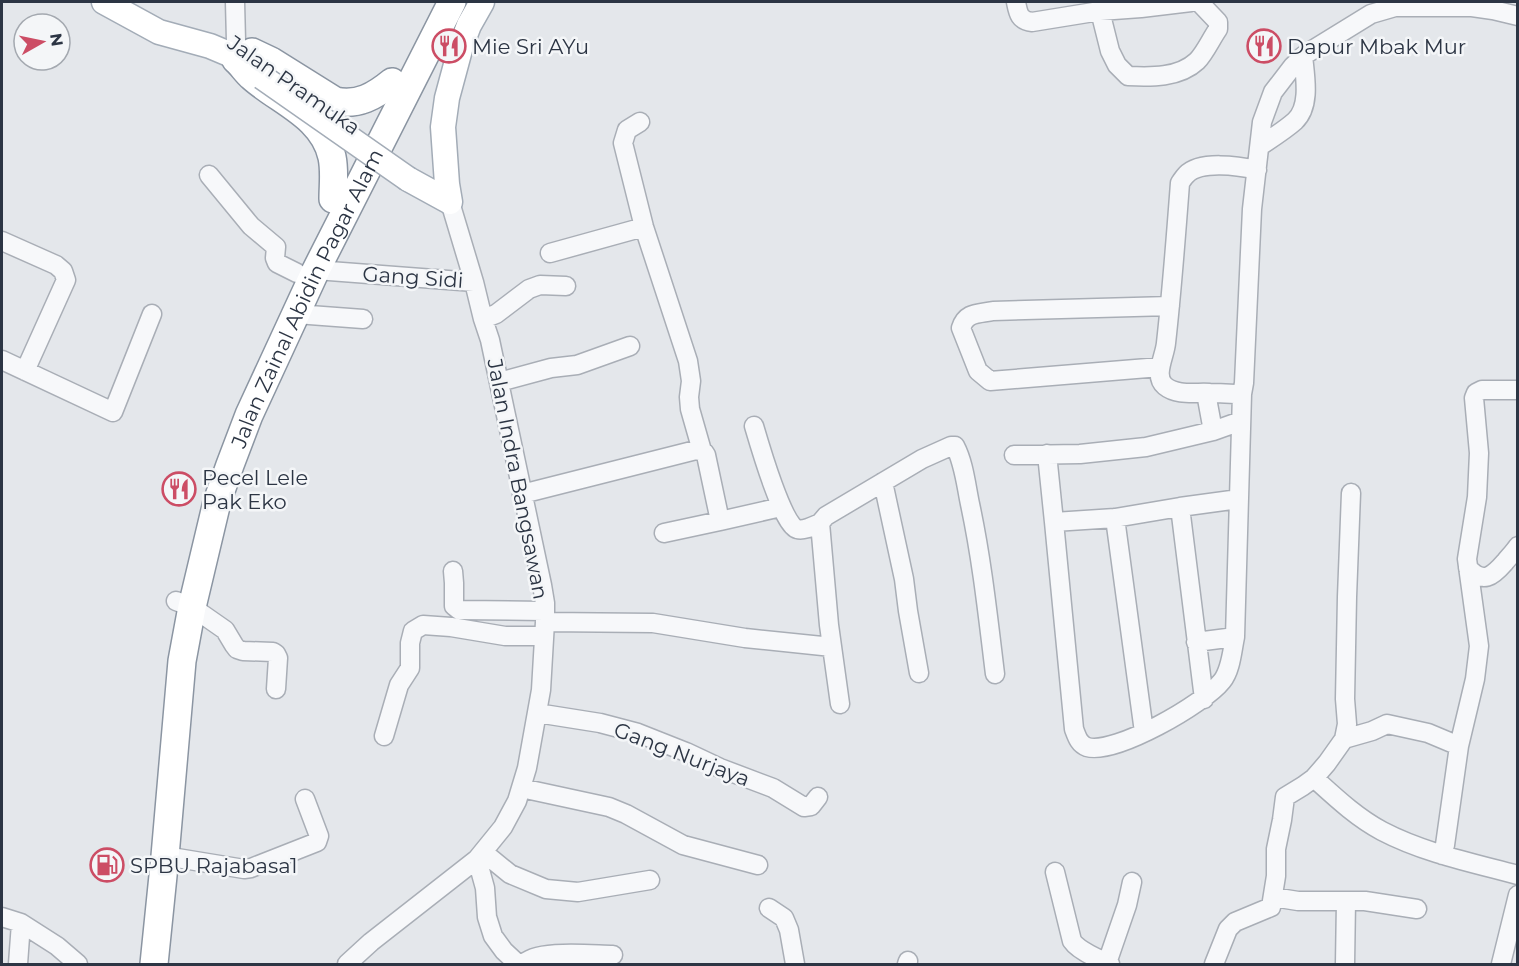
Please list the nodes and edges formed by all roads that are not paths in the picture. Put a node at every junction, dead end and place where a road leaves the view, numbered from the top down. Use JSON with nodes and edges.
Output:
{"nodes":[{"id":1,"x":104,"y":2,"type":"edge"},
{"id":2,"x":133,"y":2,"type":"edge"},
{"id":3,"x":235,"y":2,"type":"edge"},
{"id":4,"x":432,"y":2,"type":"edge"},
{"id":5,"x":452,"y":2,"type":"edge"},
{"id":6,"x":482,"y":2,"type":"edge"},
{"id":7,"x":1016,"y":2,"type":"edge"},
{"id":8,"x":1191,"y":2,"type":"edge"},
{"id":9,"x":1199,"y":2,"type":"edge"},
{"id":10,"x":1100,"y":11,"type":"junction"},
{"id":11,"x":1518,"y":16,"type":"edge"},
{"id":12,"x":1303,"y":56,"type":"junction"},
{"id":13,"x":251,"y":59,"type":"junction"},
{"id":14,"x":392,"y":81,"type":"junction"},
{"id":15,"x":335,"y":101,"type":"junction"},
{"id":16,"x":640,"y":122,"type":"dead end"},
{"id":17,"x":319,"y":130,"type":"junction"},
{"id":18,"x":1260,"y":146,"type":"junction"},
{"id":19,"x":1257,"y":170,"type":"junction"},
{"id":20,"x":209,"y":175,"type":"dead end"},
{"id":21,"x":449,"y":193,"type":"junction"},
{"id":22,"x":333,"y":199,"type":"junction"},
{"id":23,"x":644,"y":227,"type":"junction"},
{"id":24,"x":2,"y":242,"type":"edge"},
{"id":25,"x":550,"y":253,"type":"dead end"},
{"id":26,"x":306,"y":271,"type":"junction"},
{"id":27,"x":474,"y":282,"type":"junction"},
{"id":28,"x":566,"y":286,"type":"dead end"},
{"id":29,"x":1170,"y":306,"type":"junction"},
{"id":30,"x":152,"y":314,"type":"dead end"},
{"id":31,"x":296,"y":314,"type":"junction"},
{"id":32,"x":363,"y":319,"type":"dead end"},
{"id":33,"x":483,"y":319,"type":"junction"},
{"id":34,"x":630,"y":346,"type":"dead end"},
{"id":35,"x":2,"y":360,"type":"edge"},
{"id":36,"x":1160,"y":367,"type":"junction"},
{"id":37,"x":25,"y":372,"type":"junction"},
{"id":38,"x":498,"y":382,"type":"junction"},
{"id":39,"x":1518,"y":390,"type":"edge"},
{"id":40,"x":1206,"y":393,"type":"junction"},
{"id":41,"x":1242,"y":394,"type":"junction"},
{"id":42,"x":1241,"y":421,"type":"junction"},
{"id":43,"x":754,"y":426,"type":"dead end"},
{"id":44,"x":1213,"y":431,"type":"junction"},
{"id":45,"x":697,"y":451,"type":"junction"},
{"id":46,"x":1047,"y":454,"type":"junction"},
{"id":47,"x":1014,"y":455,"type":"dead end"},
{"id":48,"x":883,"y":482,"type":"junction"},
{"id":49,"x":1351,"y":493,"type":"dead end"},
{"id":50,"x":522,"y":494,"type":"junction"},
{"id":51,"x":1239,"y":499,"type":"junction"},
{"id":52,"x":781,"y":507,"type":"junction"},
{"id":53,"x":1180,"y":507,"type":"junction"},
{"id":54,"x":1115,"y":518,"type":"junction"},
{"id":55,"x":720,"y":521,"type":"junction"},
{"id":56,"x":1054,"y":522,"type":"junction"},
{"id":57,"x":820,"y":523,"type":"junction"},
{"id":58,"x":664,"y":533,"type":"dead end"},
{"id":59,"x":1518,"y":546,"type":"edge"},
{"id":60,"x":1468,"y":568,"type":"junction"},
{"id":61,"x":453,"y":571,"type":"dead end"},
{"id":62,"x":184,"y":604,"type":"junction"},
{"id":63,"x":544,"y":623,"type":"junction"},
{"id":64,"x":1235,"y":637,"type":"junction"},
{"id":65,"x":1196,"y":642,"type":"junction"},
{"id":66,"x":832,"y":647,"type":"junction"},
{"id":67,"x":919,"y":673,"type":"dead end"},
{"id":68,"x":995,"y":674,"type":"dead end"},
{"id":69,"x":276,"y":689,"type":"dead end"},
{"id":70,"x":1204,"y":699,"type":"junction"},
{"id":71,"x":840,"y":704,"type":"dead end"},
{"id":72,"x":537,"y":713,"type":"junction"},
{"id":73,"x":1346,"y":725,"type":"junction"},
{"id":74,"x":1144,"y":732,"type":"junction"},
{"id":75,"x":384,"y":736,"type":"dead end"},
{"id":76,"x":1459,"y":747,"type":"junction"},
{"id":77,"x":1314,"y":778,"type":"junction"},
{"id":78,"x":521,"y":788,"type":"junction"},
{"id":79,"x":818,"y":797,"type":"dead end"},
{"id":80,"x":304,"y":799,"type":"dead end"},
{"id":81,"x":1442,"y":855,"type":"junction"},
{"id":82,"x":165,"y":856,"type":"junction"},
{"id":83,"x":480,"y":856,"type":"junction"},
{"id":84,"x":758,"y":865,"type":"dead end"},
{"id":85,"x":1055,"y":873,"type":"dead end"},
{"id":86,"x":1518,"y":875,"type":"edge"},
{"id":87,"x":650,"y":880,"type":"dead end"},
{"id":88,"x":1132,"y":882,"type":"dead end"},
{"id":89,"x":1518,"y":895,"type":"edge"},
{"id":90,"x":1273,"y":897,"type":"junction"},
{"id":91,"x":1346,"y":901,"type":"junction"},
{"id":92,"x":769,"y":908,"type":"dead end"},
{"id":93,"x":1417,"y":909,"type":"dead end"},
{"id":94,"x":2,"y":917,"type":"edge"},
{"id":95,"x":21,"y":922,"type":"junction"},
{"id":96,"x":613,"y":955,"type":"dead end"},
{"id":97,"x":18,"y":964,"type":"edge"},
{"id":98,"x":78,"y":964,"type":"edge"},
{"id":99,"x":136,"y":964,"type":"edge"},
{"id":100,"x":154,"y":964,"type":"edge"},
{"id":101,"x":347,"y":964,"type":"edge"},
{"id":102,"x":518,"y":964,"type":"edge"},
{"id":103,"x":524,"y":964,"type":"edge"},
{"id":104,"x":795,"y":964,"type":"edge"},
{"id":105,"x":1109,"y":964,"type":"edge"},
{"id":106,"x":1214,"y":964,"type":"edge"},
{"id":107,"x":1345,"y":964,"type":"edge"},
{"id":108,"x":1501,"y":964,"type":"edge"}],
"edges":[{"from":1,"to":13,"type":"main road","name":"Jalan Pramuka"},
{"from":2,"to":13,"type":"main road","name":"Jalan Pramuka"},
{"from":3,"to":13,"type":"street"},
{"from":4,"to":14,"type":"highway","name":"Jalan Zainal Abidin Pagar Alam"},
{"from":5,"to":26,"type":"highway","name":"Jalan Zainal Abidin Pagar Alam"},
{"from":6,"to":21,"type":"main road","name":"Jalan Indra Bangsawan"},
{"from":7,"to":10,"type":"street"},
{"from":8,"to":10,"type":"street"},
{"from":9,"to":10,"type":"street"},
{"from":11,"to":12,"type":"street"},
{"from":12,"to":18,"type":"street"},
{"from":12,"to":18,"type":"street"},
{"from":13,"to":15,"type":"highway"},
{"from":13,"to":17,"type":"highway"},
{"from":13,"to":21,"type":"main road","name":"Jalan Pramuka"},
{"from":14,"to":15,"type":"highway"},
{"from":14,"to":22,"type":"highway","name":"Jalan Zainal Abidin Pagar Alam"},
{"from":15,"to":17,"type":"highway"},
{"from":16,"to":23,"type":"street"},
{"from":17,"to":22,"type":"highway"},
{"from":18,"to":19,"type":"street"},
{"from":19,"to":29,"type":"street"},
{"from":19,"to":41,"type":"street"},
{"from":20,"to":26,"type":"street"},
{"from":21,"to":27,"type":"street","name":"Jalan Indra Bangsawan"},
{"from":22,"to":26,"type":"highway","name":"Jalan Zainal Abidin Pagar Alam"},
{"from":23,"to":25,"type":"street"},
{"from":23,"to":45,"type":"street"},
{"from":24,"to":37,"type":"street"},
{"from":26,"to":27,"type":"street","name":"Gang Sidi"},
{"from":26,"to":31,"type":"highway","name":"Jalan Zainal Abidin Pagar Alam"},
{"from":26,"to":62,"type":"highway","name":"Jalan Zainal Abidin Pagar Alam"},
{"from":27,"to":33,"type":"street","name":"Jalan Indra Bangsawan"},
{"from":28,"to":33,"type":"street"},
{"from":29,"to":36,"type":"street"},
{"from":29,"to":36,"type":"street"},
{"from":30,"to":37,"type":"street"},
{"from":31,"to":32,"type":"street"},
{"from":31,"to":62,"type":"highway","name":"Jalan Zainal Abidin Pagar Alam"},
{"from":33,"to":38,"type":"street","name":"Jalan Indra Bangsawan"},
{"from":34,"to":38,"type":"street"},
{"from":35,"to":37,"type":"street"},
{"from":36,"to":40,"type":"street"},
{"from":38,"to":50,"type":"street","name":"Jalan Indra Bangsawan"},
{"from":39,"to":60,"type":"street"},
{"from":40,"to":41,"type":"street"},
{"from":40,"to":44,"type":"street"},
{"from":41,"to":42,"type":"street"},
{"from":42,"to":44,"type":"street"},
{"from":42,"to":51,"type":"street"},
{"from":43,"to":52,"type":"street"},
{"from":44,"to":46,"type":"street"},
{"from":45,"to":50,"type":"street"},
{"from":45,"to":55,"type":"street"},
{"from":46,"to":47,"type":"street"},
{"from":46,"to":56,"type":"street"},
{"from":48,"to":57,"type":"street"},
{"from":48,"to":67,"type":"street"},
{"from":48,"to":68,"type":"street"},
{"from":49,"to":73,"type":"street"},
{"from":50,"to":63,"type":"street","name":"Jalan Indra Bangsawan"},
{"from":51,"to":53,"type":"street"},
{"from":51,"to":64,"type":"street"},
{"from":52,"to":55,"type":"street"},
{"from":52,"to":57,"type":"street"},
{"from":53,"to":54,"type":"street"},
{"from":53,"to":65,"type":"street"},
{"from":54,"to":56,"type":"street"},
{"from":54,"to":74,"type":"street"},
{"from":55,"to":58,"type":"street"},
{"from":56,"to":74,"type":"street"},
{"from":57,"to":66,"type":"street"},
{"from":59,"to":60,"type":"street"},
{"from":60,"to":76,"type":"street"},
{"from":61,"to":63,"type":"street"},
{"from":62,"to":69,"type":"street"},
{"from":62,"to":82,"type":"highway","name":"Jalan Zainal Abidin Pagar Alam"},
{"from":62,"to":99,"type":"highway","name":"Jalan Zainal Abidin Pagar Alam"},
{"from":63,"to":66,"type":"street"},
{"from":63,"to":72,"type":"street","name":"Jalan Indra Bangsawan"},
{"from":63,"to":75,"type":"street"},
{"from":64,"to":65,"type":"street"},
{"from":64,"to":70,"type":"street"},
{"from":65,"to":70,"type":"street"},
{"from":66,"to":71,"type":"street"},
{"from":70,"to":74,"type":"street"},
{"from":72,"to":78,"type":"street","name":"Jalan Indra Bangsawan"},
{"from":72,"to":79,"type":"street","name":"Gang Nurjaya"},
{"from":73,"to":76,"type":"street"},
{"from":73,"to":77,"type":"street"},
{"from":76,"to":81,"type":"street"},
{"from":77,"to":81,"type":"street"},
{"from":77,"to":90,"type":"street"},
{"from":78,"to":83,"type":"street","name":"Jalan Indra Bangsawan"},
{"from":78,"to":84,"type":"street"},
{"from":80,"to":82,"type":"street"},
{"from":81,"to":86,"type":"street"},
{"from":82,"to":100,"type":"highway","name":"Jalan Zainal Abidin Pagar Alam"},
{"from":83,"to":87,"type":"street"},
{"from":83,"to":101,"type":"street","name":"Jalan Indra Bangsawan"},
{"from":83,"to":102,"type":"street"},
{"from":85,"to":105,"type":"street"},
{"from":88,"to":105,"type":"street"},
{"from":89,"to":108,"type":"street"},
{"from":90,"to":91,"type":"street"},
{"from":90,"to":106,"type":"street"},
{"from":91,"to":93,"type":"street"},
{"from":91,"to":107,"type":"street"},
{"from":92,"to":104,"type":"street"},
{"from":94,"to":95,"type":"street"},
{"from":95,"to":97,"type":"street"},
{"from":95,"to":98,"type":"street"},
{"from":96,"to":103,"type":"street"}]}
